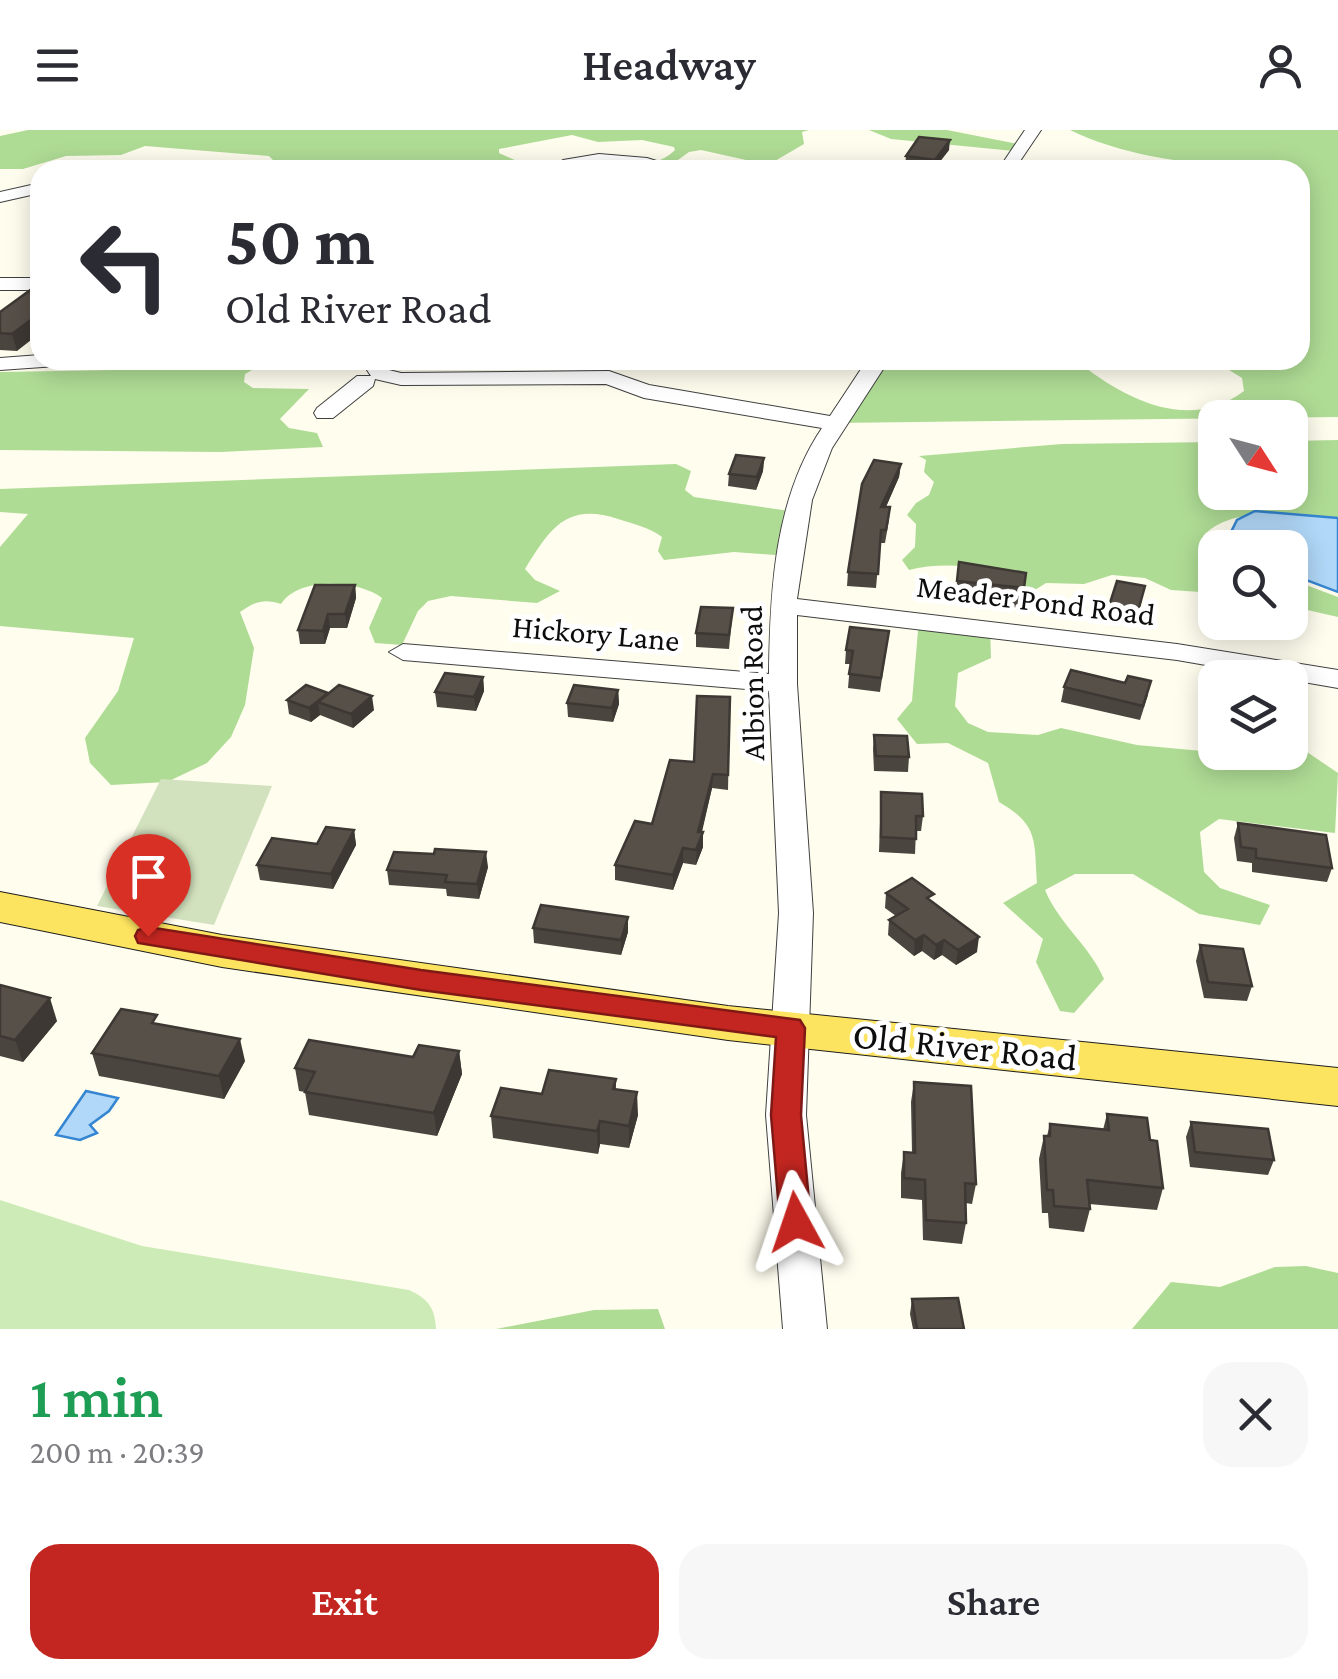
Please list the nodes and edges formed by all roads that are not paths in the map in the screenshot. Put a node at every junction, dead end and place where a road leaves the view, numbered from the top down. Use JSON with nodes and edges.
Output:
{"nodes":[{"id":1,"x":1033,"y":130,"type":"edge"},
{"id":2,"x":1013,"y":160,"type":"edge"},
{"id":3,"x":30,"y":190,"type":"edge"},
{"id":4,"x":0,"y":198,"type":"edge"},
{"id":5,"x":0,"y":284,"type":"edge"},
{"id":6,"x":30,"y":284,"type":"edge"},
{"id":7,"x":30,"y":285,"type":"edge"},
{"id":8,"x":0,"y":303,"type":"edge"},
{"id":9,"x":30,"y":362,"type":"edge"},
{"id":10,"x":0,"y":364,"type":"edge"},
{"id":11,"x":378,"y":370,"type":"edge"},
{"id":12,"x":871,"y":370,"type":"edge"},
{"id":13,"x":366,"y":371,"type":"edge"},
{"id":14,"x":607,"y":376,"type":"edge"},
{"id":15,"x":325,"y":413,"type":"dead end"},
{"id":16,"x":833,"y":428,"type":"junction"},
{"id":17,"x":783,"y":604,"type":"junction"},
{"id":18,"x":403,"y":652,"type":"dead end"},
{"id":19,"x":1338,"y":679,"type":"edge"},
{"id":20,"x":783,"y":684,"type":"junction"},
{"id":21,"x":0,"y":907,"type":"edge"},
{"id":22,"x":790,"y":1028,"type":"junction"},
{"id":23,"x":1338,"y":1087,"type":"edge"},
{"id":24,"x":805,"y":1329,"type":"edge"}],
"edges":[{"from":1,"to":2,"type":"street"},
{"from":3,"to":4,"type":"street"},
{"from":5,"to":6,"type":"street"},
{"from":7,"to":8,"type":"street"},
{"from":9,"to":10,"type":"street"},
{"from":11,"to":14,"type":"street"},
{"from":12,"to":16,"type":"street","name":"Albion Road"},
{"from":13,"to":14,"type":"street"},
{"from":13,"to":15,"type":"street"},
{"from":14,"to":16,"type":"street"},
{"from":16,"to":17,"type":"street","name":"Albion Road"},
{"from":17,"to":19,"type":"street","name":"Meader Pond Road"},
{"from":17,"to":20,"type":"street","name":"Albion Road"},
{"from":18,"to":20,"type":"street","name":"Hickory Lane"},
{"from":20,"to":22,"type":"street","name":"Albion Road"},
{"from":21,"to":22,"type":"main road","name":"Old River Road"},
{"from":22,"to":23,"type":"main road","name":"Old River Road"},
{"from":22,"to":24,"type":"street","name":"Albion Road"}]}
